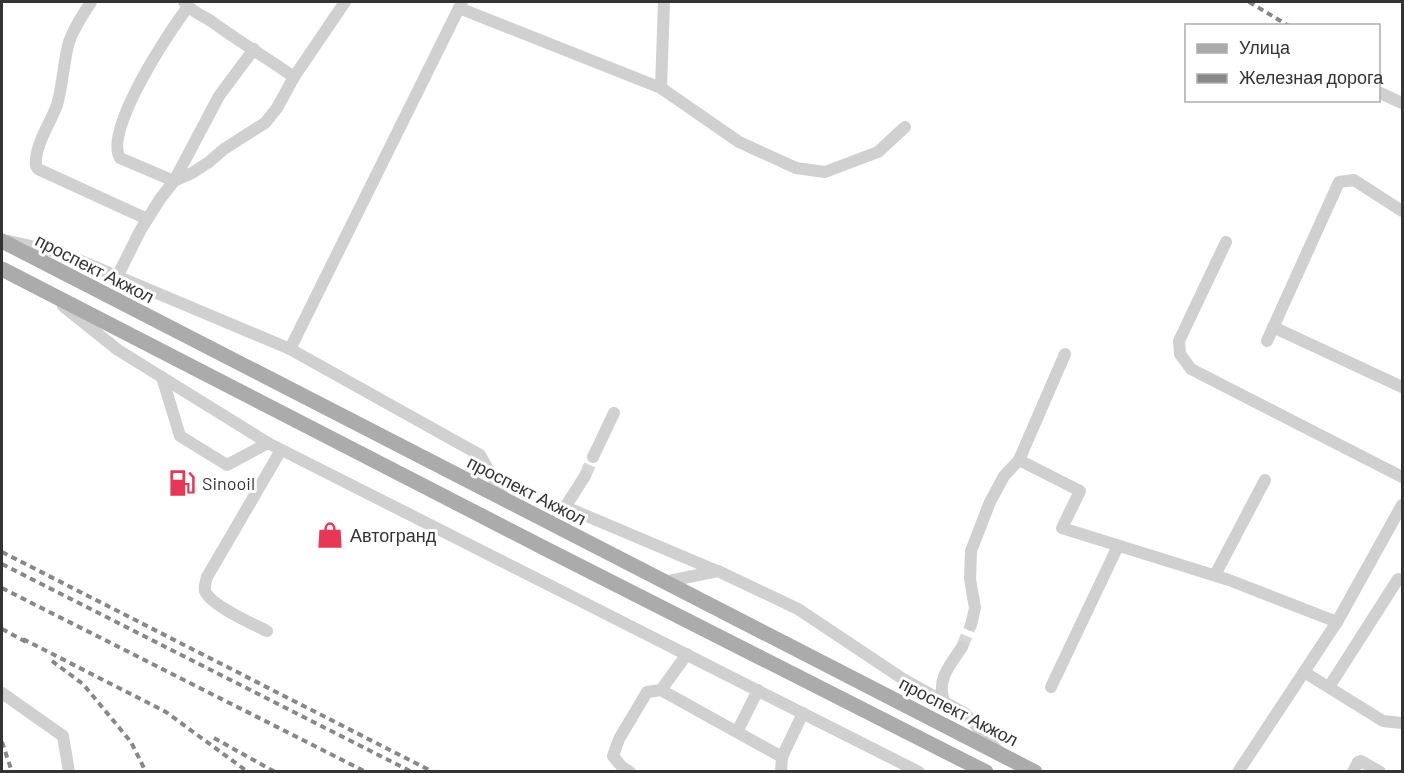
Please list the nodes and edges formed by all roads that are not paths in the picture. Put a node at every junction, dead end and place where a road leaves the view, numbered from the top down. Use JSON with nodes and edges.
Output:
{"nodes":[{"id":1,"x":91,"y":2,"type":"edge"},
{"id":2,"x":345,"y":2,"type":"edge"},
{"id":3,"x":664,"y":2,"type":"edge"},
{"id":4,"x":186,"y":4,"type":"edge"},
{"id":5,"x":460,"y":5,"type":"edge"},
{"id":6,"x":254,"y":49,"type":"junction"},
{"id":7,"x":294,"y":77,"type":"junction"},
{"id":8,"x":661,"y":88,"type":"junction"},
{"id":9,"x":1380,"y":93,"type":"edge"},
{"id":10,"x":1402,"y":104,"type":"edge"},
{"id":11,"x":905,"y":127,"type":"dead end"},
{"id":12,"x":174,"y":181,"type":"junction"},
{"id":13,"x":1402,"y":211,"type":"edge"},
{"id":14,"x":147,"y":219,"type":"junction"},
{"id":15,"x":2,"y":240,"type":"edge"},
{"id":16,"x":1226,"y":242,"type":"dead end"},
{"id":17,"x":2,"y":269,"type":"edge"},
{"id":18,"x":117,"y":277,"type":"junction"},
{"id":19,"x":48,"y":294,"type":"junction"},
{"id":20,"x":1273,"y":327,"type":"junction"},
{"id":21,"x":1267,"y":341,"type":"dead end"},
{"id":22,"x":290,"y":349,"type":"junction"},
{"id":23,"x":1065,"y":354,"type":"dead end"},
{"id":24,"x":162,"y":377,"type":"junction"},
{"id":25,"x":1402,"y":387,"type":"edge"},
{"id":26,"x":614,"y":412,"type":"dead end"},
{"id":27,"x":268,"y":443,"type":"junction"},
{"id":28,"x":281,"y":450,"type":"junction"},
{"id":29,"x":593,"y":458,"type":"tunnel mouth"},
{"id":30,"x":1019,"y":460,"type":"junction"},
{"id":31,"x":585,"y":476,"type":"tunnel mouth"},
{"id":32,"x":1402,"y":477,"type":"edge"},
{"id":33,"x":1265,"y":480,"type":"dead end"},
{"id":34,"x":505,"y":501,"type":"junction"},
{"id":35,"x":1402,"y":505,"type":"edge"},
{"id":36,"x":558,"y":528,"type":"junction"},
{"id":37,"x":1118,"y":546,"type":"junction"},
{"id":38,"x":548,"y":550,"type":"junction"},
{"id":39,"x":718,"y":571,"type":"junction"},
{"id":40,"x":1215,"y":575,"type":"junction"},
{"id":41,"x":1398,"y":579,"type":"dead end"},
{"id":42,"x":664,"y":582,"type":"junction"},
{"id":43,"x":1337,"y":622,"type":"junction"},
{"id":44,"x":971,"y":625,"type":"tunnel mouth"},
{"id":45,"x":267,"y":631,"type":"dead end"},
{"id":46,"x":962,"y":647,"type":"tunnel mouth"},
{"id":47,"x":687,"y":654,"type":"junction"},
{"id":48,"x":1304,"y":672,"type":"junction"},
{"id":49,"x":1051,"y":687,"type":"dead end"},
{"id":50,"x":1329,"y":687,"type":"junction"},
{"id":51,"x":661,"y":690,"type":"junction"},
{"id":52,"x":758,"y":690,"type":"junction"},
{"id":53,"x":2,"y":693,"type":"edge"},
{"id":54,"x":944,"y":701,"type":"junction"},
{"id":55,"x":802,"y":712,"type":"junction"},
{"id":56,"x":1402,"y":723,"type":"edge"},
{"id":57,"x":737,"y":732,"type":"junction"},
{"id":58,"x":1001,"y":754,"type":"junction"},
{"id":59,"x":782,"y":756,"type":"junction"},
{"id":60,"x":69,"y":771,"type":"edge"},
{"id":61,"x":630,"y":771,"type":"edge"},
{"id":62,"x":781,"y":771,"type":"edge"},
{"id":63,"x":920,"y":771,"type":"edge"},
{"id":64,"x":986,"y":771,"type":"edge"},
{"id":65,"x":1035,"y":771,"type":"edge"},
{"id":66,"x":1238,"y":771,"type":"edge"},
{"id":67,"x":1353,"y":771,"type":"edge"},
{"id":68,"x":1380,"y":771,"type":"edge"}],
"edges":[{"from":1,"to":14,"type":"street"},
{"from":2,"to":7,"type":"street"},
{"from":3,"to":8,"type":"street"},
{"from":4,"to":6,"type":"street"},
{"from":4,"to":12,"type":"street"},
{"from":5,"to":8,"type":"street"},
{"from":5,"to":22,"type":"street"},
{"from":6,"to":7,"type":"street"},
{"from":6,"to":12,"type":"street"},
{"from":7,"to":12,"type":"street"},
{"from":8,"to":11,"type":"street"},
{"from":9,"to":10,"type":"street"},
{"from":12,"to":14,"type":"street"},
{"from":13,"to":20,"type":"street"},
{"from":14,"to":18,"type":"street"},
{"from":15,"to":18,"type":"street"},
{"from":15,"to":34,"type":"main road","name":"проспект Акжол"},
{"from":16,"to":32,"type":"street"},
{"from":17,"to":19,"type":"main road"},
{"from":18,"to":22,"type":"street"},
{"from":19,"to":24,"type":"street"},
{"from":19,"to":38,"type":"main road"},
{"from":20,"to":21,"type":"street"},
{"from":20,"to":25,"type":"street"},
{"from":22,"to":34,"type":"street"},
{"from":23,"to":30,"type":"street"},
{"from":24,"to":27,"type":"street"},
{"from":24,"to":27,"type":"street"},
{"from":26,"to":29,"type":"street"},
{"from":27,"to":28,"type":"street"},
{"from":28,"to":45,"type":"street"},
{"from":28,"to":47,"type":"street"},
{"from":30,"to":37,"type":"street"},
{"from":30,"to":44,"type":"street"},
{"from":31,"to":39,"type":"street"},
{"from":33,"to":40,"type":"street"},
{"from":34,"to":36,"type":"main road","name":"проспект Акжол"},
{"from":35,"to":43,"type":"street"},
{"from":36,"to":38,"type":"main road"},
{"from":36,"to":42,"type":"main road","name":"проспект Акжол"},
{"from":37,"to":40,"type":"street"},
{"from":37,"to":49,"type":"street"},
{"from":38,"to":64,"type":"main road"},
{"from":39,"to":42,"type":"street"},
{"from":39,"to":54,"type":"street"},
{"from":40,"to":43,"type":"street"},
{"from":41,"to":50,"type":"street"},
{"from":42,"to":58,"type":"main road","name":"проспект Акжол"},
{"from":43,"to":48,"type":"street"},
{"from":46,"to":54,"type":"street"},
{"from":47,"to":51,"type":"street"},
{"from":47,"to":52,"type":"street"},
{"from":48,"to":50,"type":"street"},
{"from":48,"to":66,"type":"street"},
{"from":50,"to":56,"type":"street"},
{"from":51,"to":57,"type":"street"},
{"from":51,"to":61,"type":"street"},
{"from":52,"to":55,"type":"street"},
{"from":52,"to":57,"type":"street"},
{"from":53,"to":60,"type":"street"},
{"from":54,"to":58,"type":"street"},
{"from":55,"to":59,"type":"street"},
{"from":55,"to":63,"type":"street"},
{"from":57,"to":59,"type":"street"},
{"from":58,"to":65,"type":"main road","name":"проспект Акжол"},
{"from":59,"to":62,"type":"street"},
{"from":67,"to":68,"type":"street"}]}
